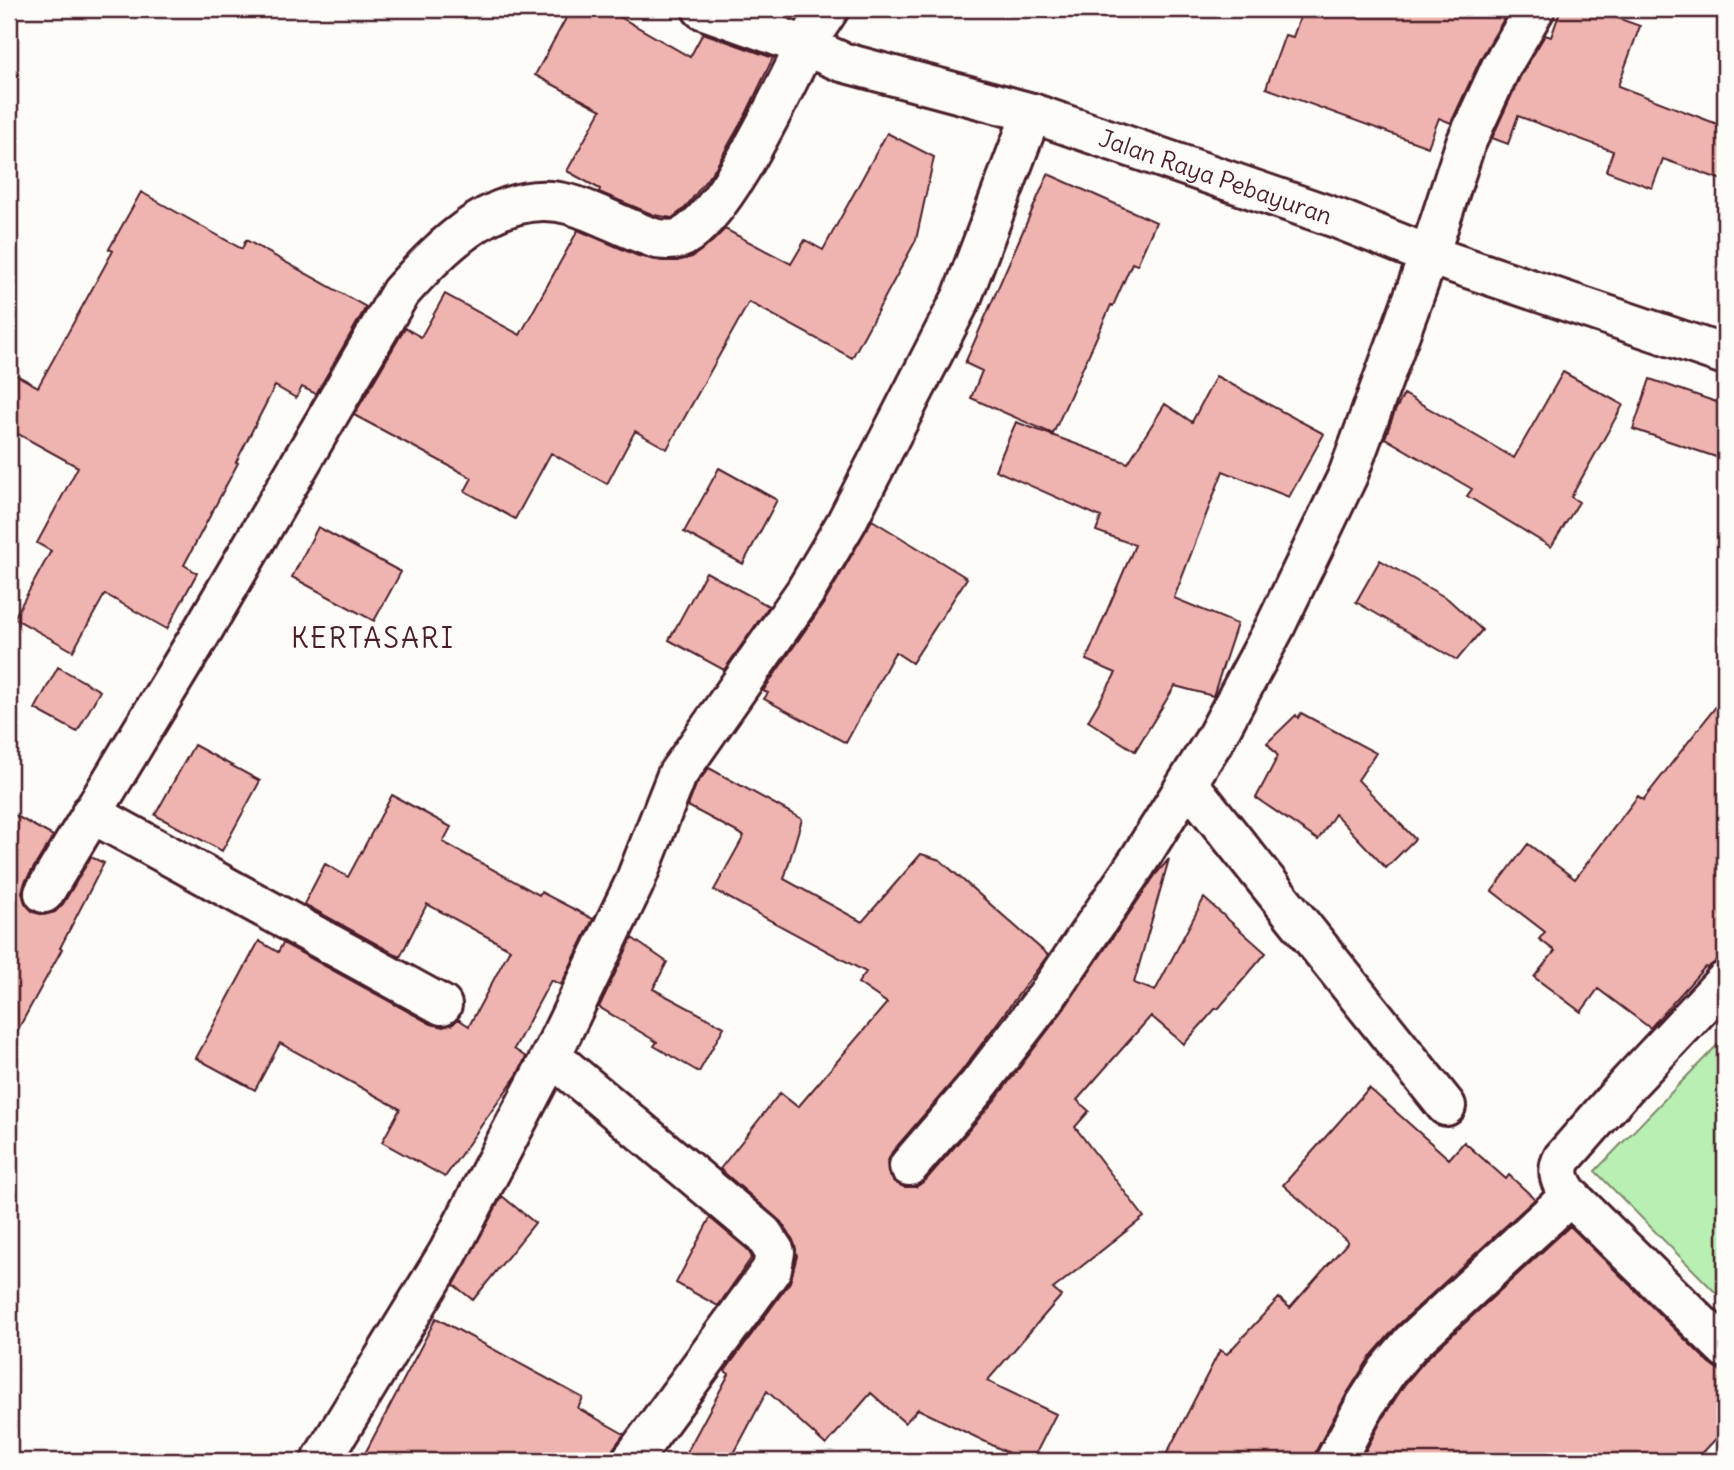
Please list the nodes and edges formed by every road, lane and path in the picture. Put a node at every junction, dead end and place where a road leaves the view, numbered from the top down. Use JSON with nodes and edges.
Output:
{"nodes":[{"id":1,"x":702,"y":9,"type":"edge"},
{"id":2,"x":830,"y":9,"type":"edge"},
{"id":3,"x":1535,"y":9,"type":"edge"},
{"id":4,"x":805,"y":46,"type":"junction"},
{"id":5,"x":1032,"y":113,"type":"junction"},
{"id":6,"x":1429,"y":256,"type":"junction"},
{"id":7,"x":1725,"y":355,"type":"edge"},
{"id":8,"x":1188,"y":783,"type":"junction"},
{"id":9,"x":91,"y":813,"type":"junction"},
{"id":10,"x":44,"y":893,"type":"dead end"},
{"id":11,"x":1725,"y":981,"type":"edge"},
{"id":12,"x":442,"y":1004,"type":"dead end"},
{"id":13,"x":551,"y":1056,"type":"junction"},
{"id":14,"x":1446,"y":1106,"type":"dead end"},
{"id":15,"x":909,"y":1166,"type":"dead end"},
{"id":16,"x":1570,"y":1196,"type":"junction"},
{"id":17,"x":1725,"y":1348,"type":"edge"},
{"id":18,"x":321,"y":1461,"type":"edge"},
{"id":19,"x":631,"y":1461,"type":"edge"},
{"id":20,"x":1335,"y":1461,"type":"edge"}],
"edges":[{"from":1,"to":4,"type":"street","name":"Jalan Raya Pebayuran"},
{"from":2,"to":4,"type":"street"},
{"from":3,"to":6,"type":"street"},
{"from":4,"to":5,"type":"street","name":"Jalan Raya Pebayuran"},
{"from":4,"to":9,"type":"street"},
{"from":5,"to":6,"type":"street","name":"Jalan Raya Pebayuran"},
{"from":5,"to":13,"type":"street"},
{"from":6,"to":7,"type":"street","name":"Jalan Raya Pebayuran"},
{"from":6,"to":8,"type":"street"},
{"from":8,"to":14,"type":"street"},
{"from":8,"to":15,"type":"street"},
{"from":9,"to":10,"type":"street"},
{"from":9,"to":12,"type":"street"},
{"from":11,"to":16,"type":"street"},
{"from":13,"to":18,"type":"street"},
{"from":13,"to":19,"type":"street"},
{"from":16,"to":17,"type":"street"},
{"from":16,"to":20,"type":"street"}]}
